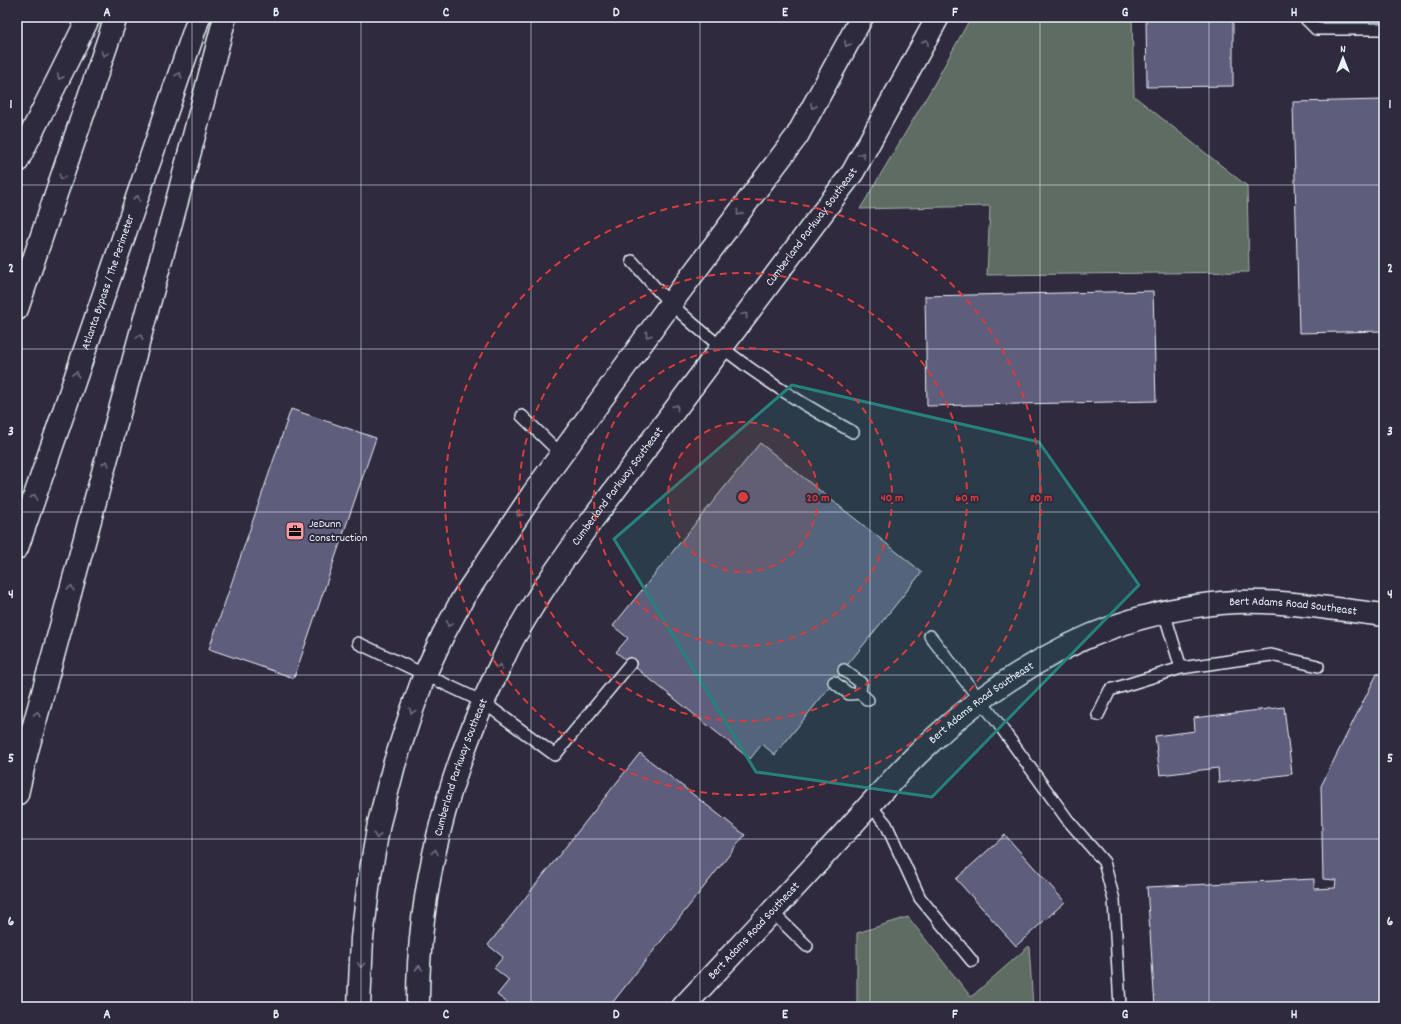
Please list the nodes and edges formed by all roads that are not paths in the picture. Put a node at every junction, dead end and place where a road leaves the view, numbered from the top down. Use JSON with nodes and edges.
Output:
{"nodes":[{"id":1,"x":90,"y":17,"type":"edge"},
{"id":2,"x":116,"y":17,"type":"edge"},
{"id":3,"x":199,"y":17,"type":"edge"},
{"id":4,"x":225,"y":17,"type":"edge"},
{"id":5,"x":862,"y":17,"type":"edge"},
{"id":6,"x":938,"y":17,"type":"edge"},
{"id":7,"x":1304,"y":17,"type":"edge"},
{"id":8,"x":1384,"y":29,"type":"edge"},
{"id":9,"x":17,"y":162,"type":"edge"},
{"id":10,"x":632,"y":261,"type":"dead end"},
{"id":11,"x":671,"y":303,"type":"junction"},
{"id":12,"x":17,"y":309,"type":"edge"},
{"id":13,"x":722,"y":346,"type":"junction"},
{"id":14,"x":522,"y":416,"type":"dead end"},
{"id":15,"x":853,"y":432,"type":"dead end"},
{"id":16,"x":562,"y":455,"type":"junction"},
{"id":17,"x":17,"y":548,"type":"edge"},
{"id":18,"x":1164,"y":612,"type":"junction"},
{"id":19,"x":1384,"y":614,"type":"edge"},
{"id":20,"x":930,"y":636,"type":"dead end"},
{"id":21,"x":358,"y":643,"type":"dead end"},
{"id":22,"x":630,"y":664,"type":"dead end"},
{"id":23,"x":1318,"y":666,"type":"dead end"},
{"id":24,"x":1181,"y":668,"type":"junction"},
{"id":25,"x":844,"y":670,"type":"dead end"},
{"id":26,"x":425,"y":674,"type":"junction"},
{"id":27,"x":834,"y":682,"type":"dead end"},
{"id":28,"x":979,"y":700,"type":"junction"},
{"id":29,"x":483,"y":702,"type":"junction"},
{"id":30,"x":1098,"y":715,"type":"dead end"},
{"id":31,"x":17,"y":794,"type":"edge"},
{"id":32,"x":870,"y":805,"type":"junction"},
{"id":33,"x":772,"y":912,"type":"junction"},
{"id":34,"x":807,"y":946,"type":"dead end"},
{"id":35,"x":972,"y":961,"type":"dead end"},
{"id":36,"x":360,"y":1007,"type":"edge"},
{"id":37,"x":418,"y":1007,"type":"edge"},
{"id":38,"x":683,"y":1007,"type":"edge"},
{"id":39,"x":1120,"y":1007,"type":"edge"}],
"edges":[{"from":1,"to":9,"type":"main road","one_way":true},
{"from":2,"to":12,"type":"main road","one_way":true},
{"from":17,"to":3,"type":"main road","name":"Atlanta Bypass / The Perimeter","one_way":true},
{"from":31,"to":4,"type":"main road","one_way":true},
{"from":5,"to":11,"type":"main road","one_way":true},
{"from":13,"to":6,"type":"main road","name":"Cumberland Parkway Southeast","one_way":true},
{"from":7,"to":8,"type":"lane"},
{"from":10,"to":11,"type":"lane"},
{"from":11,"to":13,"type":"lane"},
{"from":11,"to":16,"type":"main road","one_way":true},
{"from":13,"to":15,"type":"lane"},
{"from":29,"to":13,"type":"main road","name":"Cumberland Parkway Southeast","one_way":true},
{"from":14,"to":16,"type":"lane"},
{"from":16,"to":26,"type":"main road","one_way":true},
{"from":18,"to":19,"type":"main road","name":"Bert Adams Road Southeast"},
{"from":18,"to":24,"type":"lane"},
{"from":18,"to":28,"type":"main road","name":"Bert Adams Road Southeast"},
{"from":20,"to":28,"type":"lane"},
{"from":21,"to":26,"type":"lane"},
{"from":22,"to":29,"type":"lane"},
{"from":23,"to":24,"type":"lane"},
{"from":24,"to":30,"type":"lane"},
{"from":25,"to":27,"type":"lane"},
{"from":26,"to":29,"type":"lane"},
{"from":26,"to":36,"type":"main road","one_way":true},
{"from":28,"to":32,"type":"main road","name":"Bert Adams Road Southeast"},
{"from":28,"to":39,"type":"lane"},
{"from":37,"to":29,"type":"main road","name":"Cumberland Parkway Southeast","one_way":true},
{"from":32,"to":33,"type":"main road","name":"Bert Adams Road Southeast"},
{"from":32,"to":35,"type":"lane"},
{"from":33,"to":34,"type":"lane"},
{"from":33,"to":38,"type":"main road","name":"Bert Adams Road Southeast"}]}
